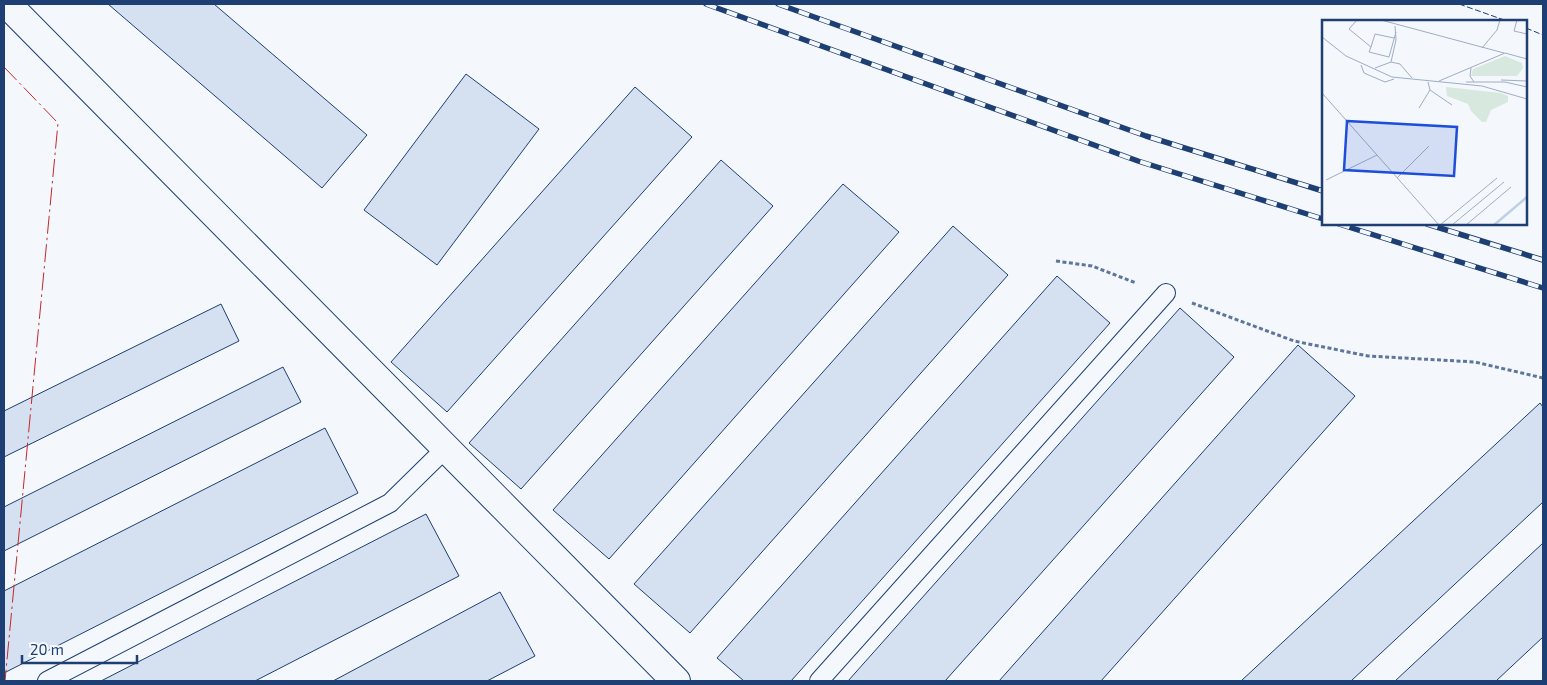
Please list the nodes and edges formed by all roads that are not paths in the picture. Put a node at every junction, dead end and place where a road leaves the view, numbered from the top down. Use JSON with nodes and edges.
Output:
{"nodes":[{"id":1,"x":7,"y":4,"type":"edge"},
{"id":2,"x":1166,"y":293,"type":"road end"},
{"id":3,"x":446,"y":448,"type":"junction"},
{"id":4,"x":47,"y":681,"type":"edge"},
{"id":5,"x":676,"y":681,"type":"edge"},
{"id":6,"x":819,"y":681,"type":"edge"}],
"edges":[{"from":1,"to":3,"type":"street"},
{"from":2,"to":6,"type":"lane"},
{"from":3,"to":4,"type":"lane"},
{"from":3,"to":5,"type":"street"}]}
